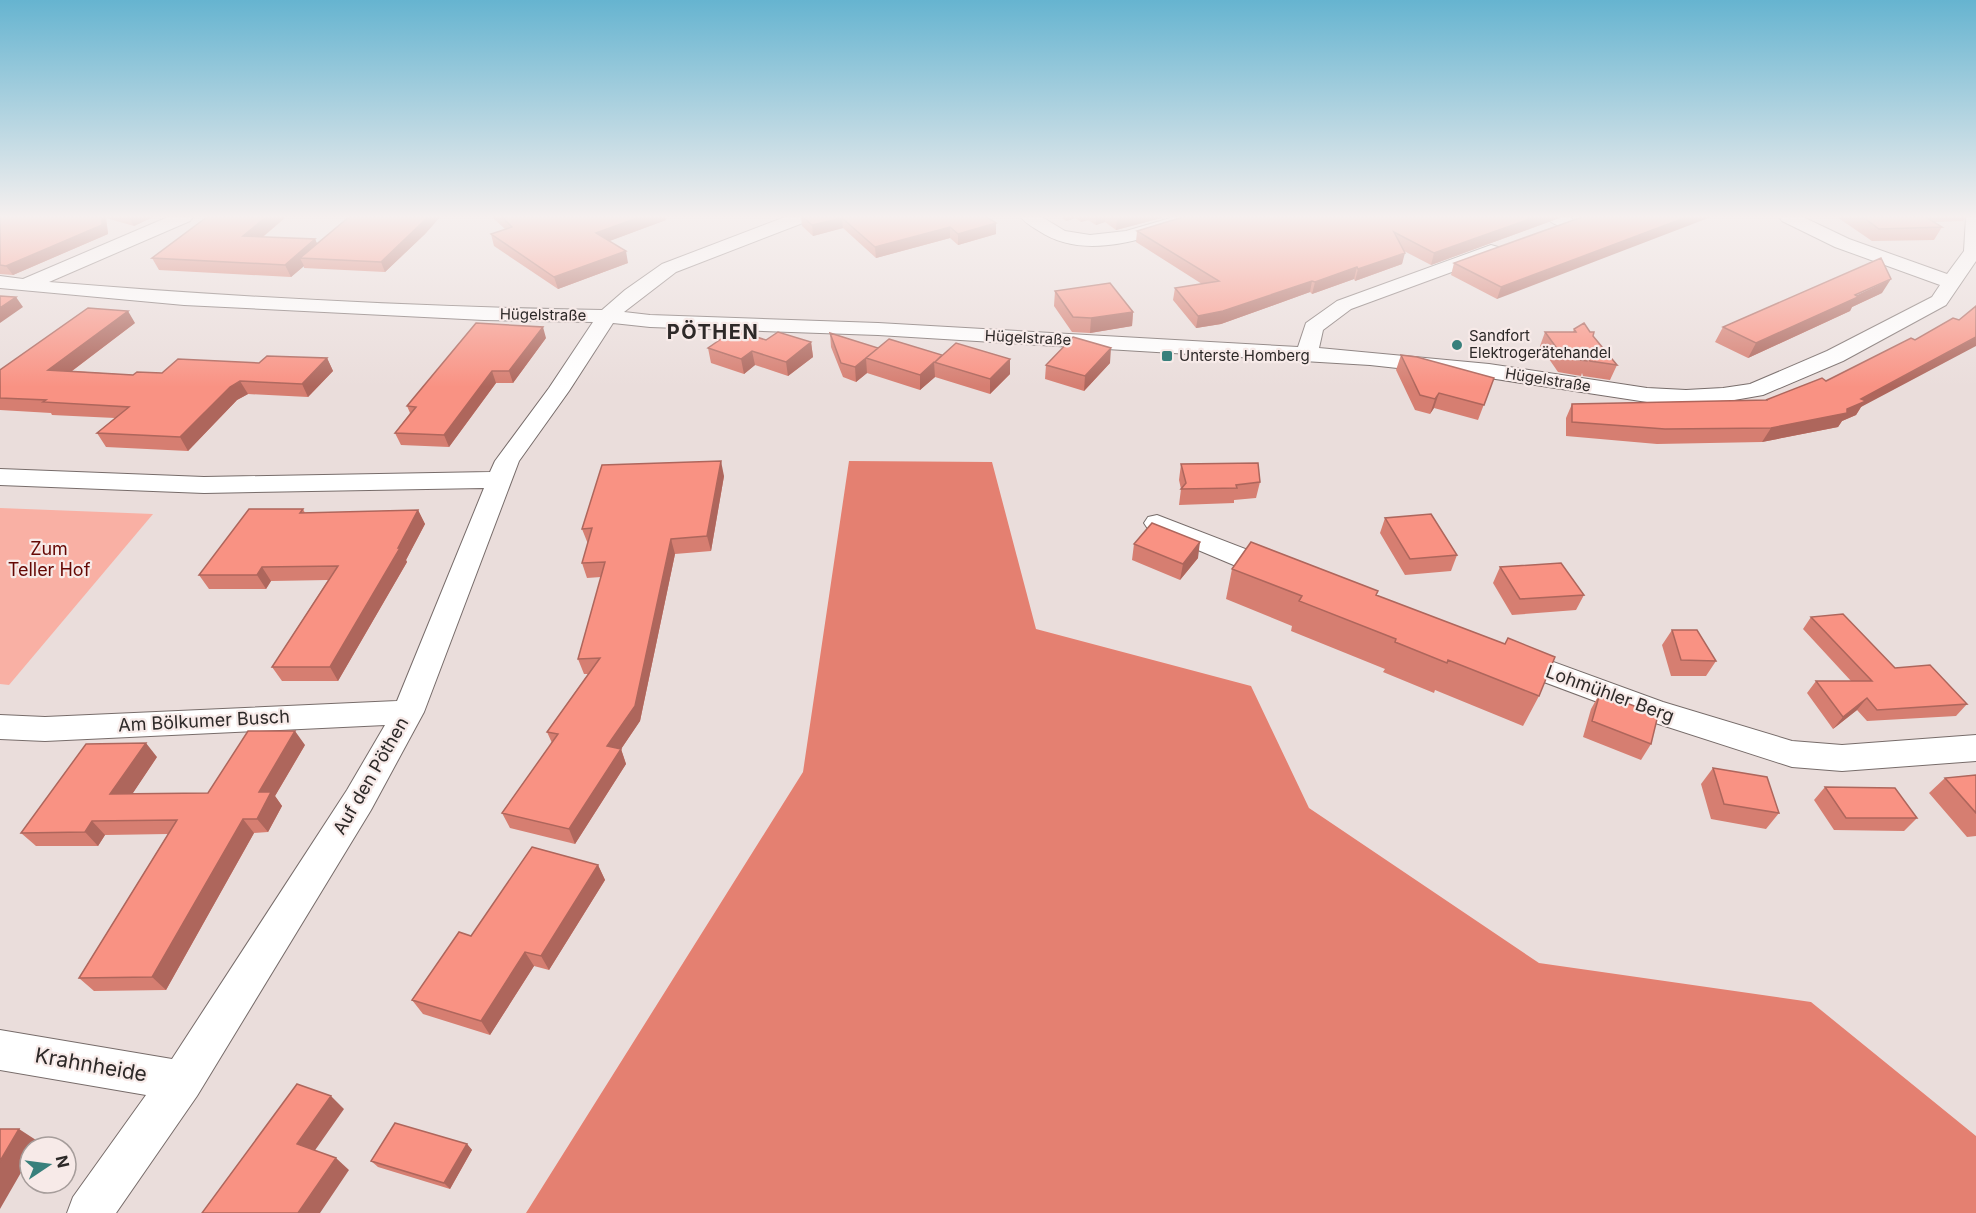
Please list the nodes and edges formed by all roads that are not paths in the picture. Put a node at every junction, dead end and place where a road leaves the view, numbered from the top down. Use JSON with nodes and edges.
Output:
{"nodes":[{"id":1,"x":51,"y":274,"type":"edge"},
{"id":2,"x":661,"y":274,"type":"edge"},
{"id":3,"x":1428,"y":274,"type":"edge"},
{"id":4,"x":1927,"y":274,"type":"edge"},
{"id":5,"x":1956,"y":274,"type":"edge"},
{"id":6,"x":0,"y":282,"type":"edge"},
{"id":7,"x":1950,"y":282,"type":"junction"},
{"id":8,"x":24,"y":285,"type":"junction"},
{"id":9,"x":607,"y":316,"type":"junction"},
{"id":10,"x":1307,"y":353,"type":"junction"},
{"id":11,"x":0,"y":477,"type":"edge"},
{"id":12,"x":500,"y":480,"type":"junction"},
{"id":13,"x":1157,"y":523,"type":"edge"},
{"id":14,"x":1299,"y":581,"type":"edge"},
{"id":15,"x":1486,"y":647,"type":"edge"},
{"id":16,"x":408,"y":712,"type":"junction"},
{"id":17,"x":0,"y":727,"type":"edge"},
{"id":18,"x":1976,"y":748,"type":"edge"},
{"id":19,"x":0,"y":1050,"type":"edge"},
{"id":20,"x":182,"y":1081,"type":"junction"},
{"id":21,"x":88,"y":1213,"type":"edge"}],
"edges":[{"from":1,"to":8,"type":"street"},
{"from":2,"to":9,"type":"street","name":"Auf den Pöthen"},
{"from":3,"to":10,"type":"street"},
{"from":4,"to":7,"type":"street"},
{"from":5,"to":7,"type":"street","name":"Hügelstraße"},
{"from":6,"to":8,"type":"street","name":"Hügelstraße"},
{"from":7,"to":10,"type":"street","name":"Hügelstraße"},
{"from":8,"to":9,"type":"street","name":"Hügelstraße"},
{"from":9,"to":10,"type":"street","name":"Hügelstraße"},
{"from":9,"to":12,"type":"street","name":"Auf den Pöthen"},
{"from":11,"to":12,"type":"street"},
{"from":12,"to":16,"type":"street","name":"Auf den Pöthen"},
{"from":13,"to":14,"type":"street"},
{"from":15,"to":18,"type":"street","name":"Lohmühler Berg"},
{"from":16,"to":17,"type":"street","name":"Am Bölkumer Busch"},
{"from":16,"to":20,"type":"street","name":"Auf den Pöthen"},
{"from":19,"to":20,"type":"street","name":"Krahnheide"},
{"from":20,"to":21,"type":"street","name":"Auf den Pöthen"}]}
